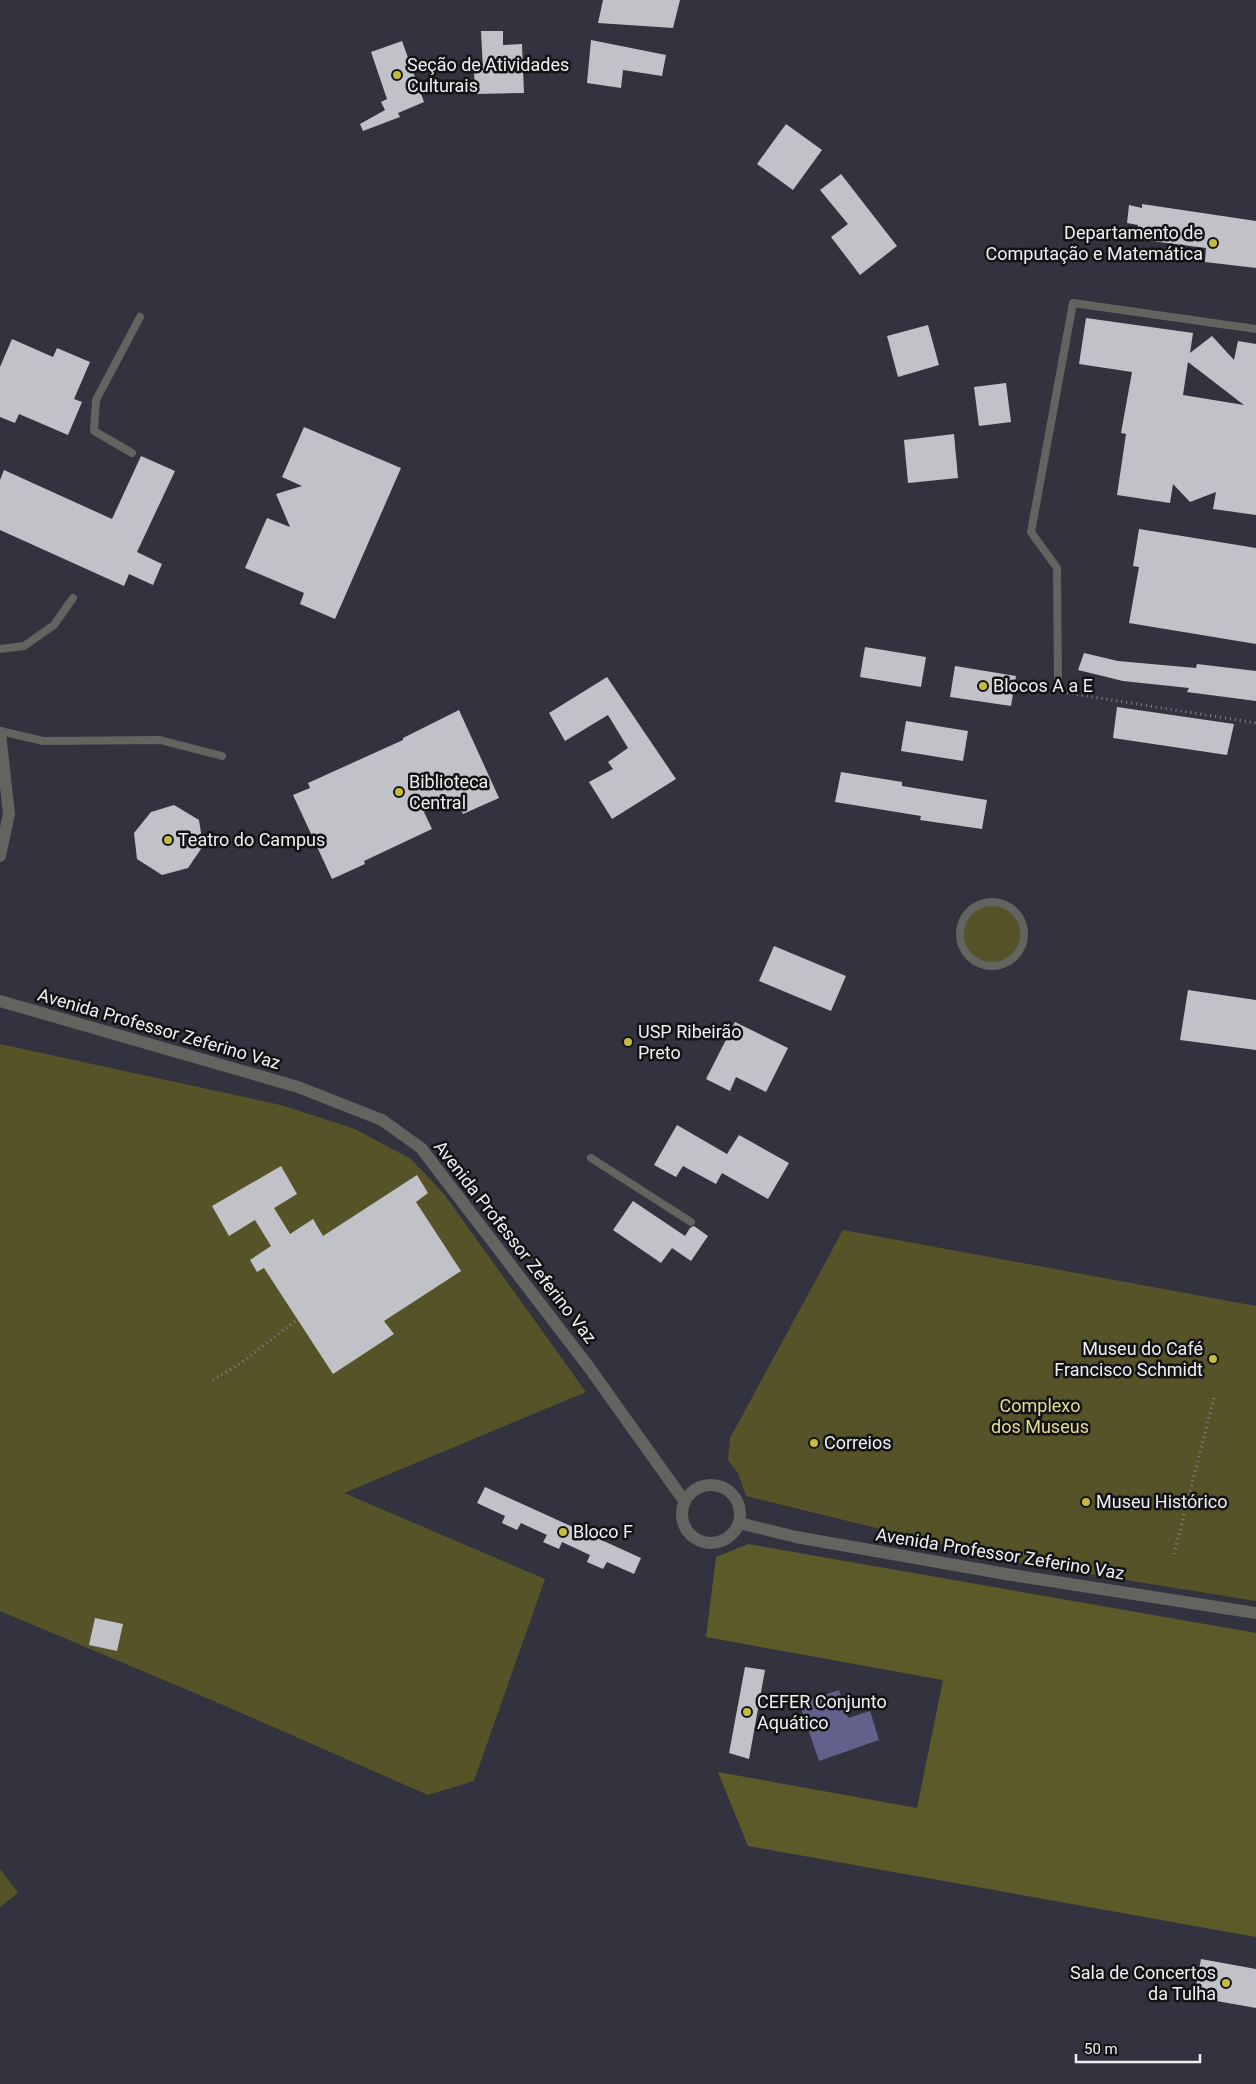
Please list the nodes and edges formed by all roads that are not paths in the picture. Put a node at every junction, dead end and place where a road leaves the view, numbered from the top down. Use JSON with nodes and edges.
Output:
{"nodes":[{"id":1,"x":140,"y":317,"type":"dead end"},
{"id":2,"x":1256,"y":328,"type":"edge"},
{"id":3,"x":132,"y":453,"type":"dead end"},
{"id":4,"x":73,"y":598,"type":"dead end"},
{"id":5,"x":0,"y":649,"type":"edge"},
{"id":6,"x":1058,"y":681,"type":"dead end"},
{"id":7,"x":0,"y":732,"type":"edge"},
{"id":8,"x":222,"y":756,"type":"dead end"},
{"id":9,"x":0,"y":856,"type":"edge"},
{"id":10,"x":1023,"y":941,"type":"joint"},
{"id":11,"x":0,"y":1001,"type":"edge"},
{"id":12,"x":591,"y":1158,"type":"dead end"},
{"id":13,"x":691,"y":1222,"type":"dead end"},
{"id":14,"x":685,"y":1502,"type":"junction"},
{"id":15,"x":739,"y":1523,"type":"junction"},
{"id":16,"x":1256,"y":1613,"type":"edge"}],
"edges":[{"from":1,"to":3,"type":"lane"},
{"from":2,"to":6,"type":"lane"},
{"from":4,"to":5,"type":"lane"},
{"from":7,"to":8,"type":"lane"},
{"from":7,"to":9,"type":"street"},
{"from":10,"to":10,"type":"lane"},
{"from":11,"to":14,"type":"street","name":"Avenida Professor Zeferino Vaz"},
{"from":12,"to":13,"type":"lane"},
{"from":14,"to":15,"type":"street"},
{"from":14,"to":15,"type":"street"},
{"from":15,"to":16,"type":"street","name":"Avenida Professor Zeferino Vaz"}]}
